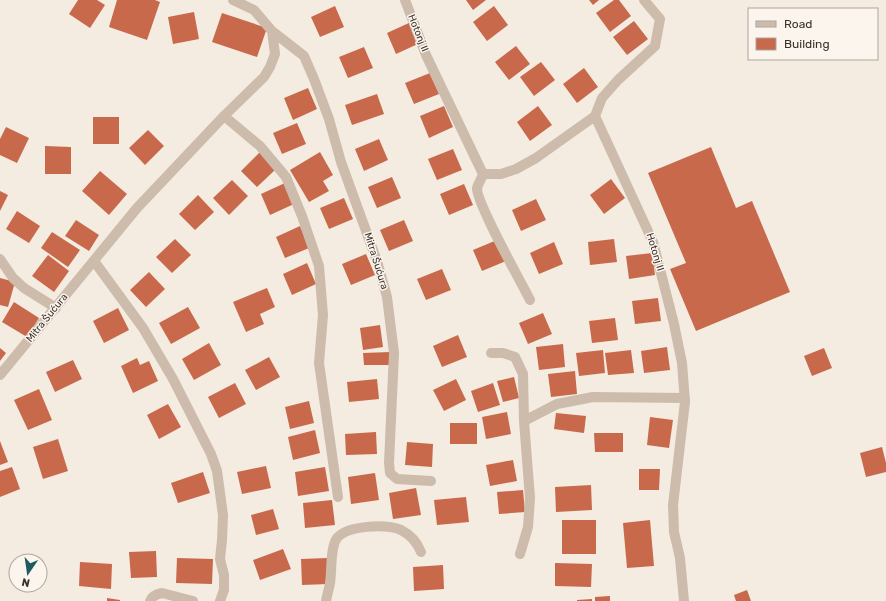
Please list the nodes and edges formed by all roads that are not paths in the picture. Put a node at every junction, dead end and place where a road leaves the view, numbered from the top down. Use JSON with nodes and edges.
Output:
{"nodes":[{"id":1,"x":233,"y":0,"type":"edge"},
{"id":2,"x":405,"y":0,"type":"edge"},
{"id":3,"x":644,"y":0,"type":"edge"},
{"id":4,"x":272,"y":31,"type":"junction"},
{"id":5,"x":224,"y":116,"type":"junction"},
{"id":6,"x":595,"y":116,"type":"junction"},
{"id":7,"x":483,"y":174,"type":"junction"},
{"id":8,"x":0,"y":259,"type":"edge"},
{"id":9,"x":94,"y":261,"type":"junction"},
{"id":10,"x":530,"y":300,"type":"dead end"},
{"id":11,"x":56,"y":308,"type":"junction"},
{"id":12,"x":491,"y":353,"type":"dead end"},
{"id":13,"x":0,"y":375,"type":"edge"},
{"id":14,"x":685,"y":398,"type":"junction"},
{"id":15,"x":524,"y":421,"type":"junction"},
{"id":16,"x":432,"y":482,"type":"dead end"},
{"id":17,"x":338,"y":497,"type":"dead end"},
{"id":18,"x":421,"y":552,"type":"dead end"},
{"id":19,"x":520,"y":554,"type":"dead end"},
{"id":20,"x":150,"y":601,"type":"edge"},
{"id":21,"x":193,"y":601,"type":"edge"},
{"id":22,"x":220,"y":601,"type":"edge"},
{"id":23,"x":326,"y":601,"type":"edge"},
{"id":24,"x":684,"y":601,"type":"edge"}],
"edges":[{"from":1,"to":4,"type":"street","name":"Mitra Šućura"},
{"from":2,"to":7,"type":"street","name":"Hotonj II"},
{"from":3,"to":6,"type":"street"},
{"from":4,"to":5,"type":"street","name":"Mitra Šućura"},
{"from":4,"to":16,"type":"street","name":"Mitra Šućura"},
{"from":5,"to":9,"type":"street","name":"Mitra Šućura"},
{"from":5,"to":17,"type":"street"},
{"from":6,"to":7,"type":"street"},
{"from":6,"to":14,"type":"street","name":"Hotonj II"},
{"from":7,"to":10,"type":"street"},
{"from":8,"to":11,"type":"street"},
{"from":9,"to":11,"type":"street","name":"Mitra Šućura"},
{"from":9,"to":22,"type":"street"},
{"from":11,"to":13,"type":"street","name":"Mitra Šućura"},
{"from":12,"to":15,"type":"street"},
{"from":14,"to":15,"type":"street"},
{"from":14,"to":24,"type":"street","name":"Hotonj II"},
{"from":15,"to":19,"type":"street"},
{"from":18,"to":23,"type":"street"},
{"from":20,"to":21,"type":"street"}]}
